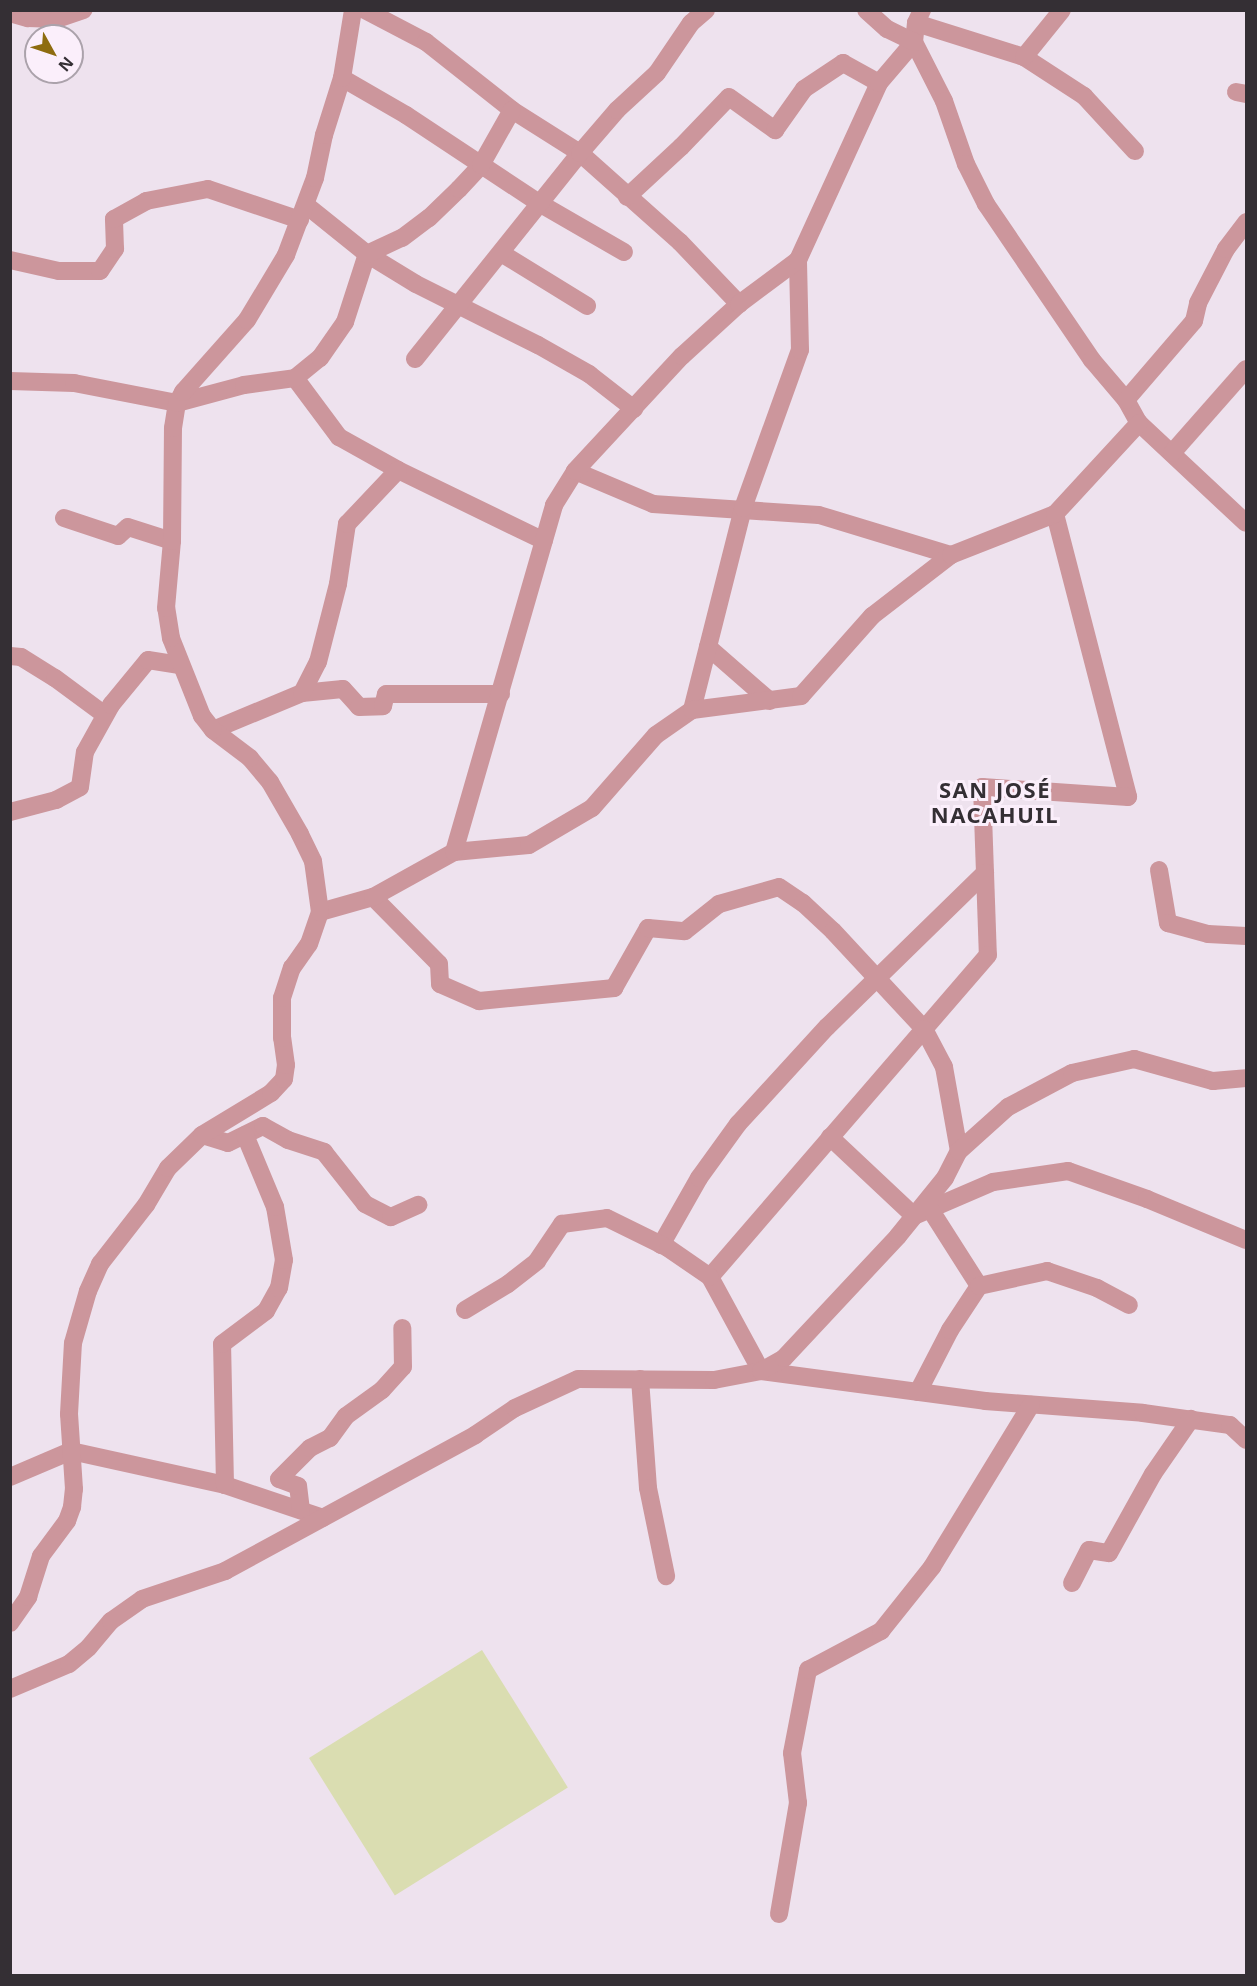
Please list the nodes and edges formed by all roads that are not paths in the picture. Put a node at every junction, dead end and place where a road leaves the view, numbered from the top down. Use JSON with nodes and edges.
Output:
{"nodes":[{"id":1,"x":83,"y":10,"type":"edge"},
{"id":2,"x":353,"y":10,"type":"edge"},
{"id":3,"x":365,"y":10,"type":"edge"},
{"id":4,"x":706,"y":10,"type":"edge"},
{"id":5,"x":866,"y":10,"type":"edge"},
{"id":6,"x":1062,"y":10,"type":"edge"},
{"id":7,"x":10,"y":13,"type":"edge"},
{"id":8,"x":52,"y":15,"type":"edge"},
{"id":9,"x":919,"y":17,"type":"edge"},
{"id":10,"x":914,"y":42,"type":"junction"},
{"id":11,"x":1024,"y":57,"type":"junction"},
{"id":12,"x":342,"y":78,"type":"junction"},
{"id":13,"x":879,"y":83,"type":"junction"},
{"id":14,"x":512,"y":110,"type":"junction"},
{"id":15,"x":1136,"y":151,"type":"dead end"},
{"id":16,"x":580,"y":153,"type":"junction"},
{"id":17,"x":481,"y":165,"type":"junction"},
{"id":18,"x":627,"y":197,"type":"junction"},
{"id":19,"x":539,"y":203,"type":"junction"},
{"id":20,"x":303,"y":213,"type":"junction"},
{"id":21,"x":1246,"y":222,"type":"edge"},
{"id":22,"x":624,"y":252,"type":"dead end"},
{"id":23,"x":367,"y":254,"type":"junction"},
{"id":24,"x":501,"y":254,"type":"junction"},
{"id":25,"x":10,"y":260,"type":"edge"},
{"id":26,"x":798,"y":260,"type":"junction"},
{"id":27,"x":738,"y":304,"type":"junction"},
{"id":28,"x":459,"y":306,"type":"junction"},
{"id":29,"x":587,"y":306,"type":"dead end"},
{"id":30,"x":415,"y":359,"type":"dead end"},
{"id":31,"x":1246,"y":369,"type":"edge"},
{"id":32,"x":295,"y":378,"type":"junction"},
{"id":33,"x":10,"y":381,"type":"edge"},
{"id":34,"x":1126,"y":400,"type":"junction"},
{"id":35,"x":177,"y":403,"type":"junction"},
{"id":36,"x":634,"y":409,"type":"junction"},
{"id":37,"x":1139,"y":423,"type":"junction"},
{"id":38,"x":1172,"y":453,"type":"junction"},
{"id":39,"x":398,"y":470,"type":"junction"},
{"id":40,"x":575,"y":471,"type":"junction"},
{"id":41,"x":742,"y":508,"type":"junction"},
{"id":42,"x":1055,"y":514,"type":"junction"},
{"id":43,"x":64,"y":518,"type":"dead end"},
{"id":44,"x":1246,"y":523,"type":"edge"},
{"id":45,"x":172,"y":541,"type":"junction"},
{"id":46,"x":544,"y":541,"type":"junction"},
{"id":47,"x":951,"y":555,"type":"junction"},
{"id":48,"x":708,"y":647,"type":"junction"},
{"id":49,"x":10,"y":656,"type":"edge"},
{"id":50,"x":180,"y":665,"type":"junction"},
{"id":51,"x":302,"y":693,"type":"junction"},
{"id":52,"x":501,"y":694,"type":"junction"},
{"id":53,"x":770,"y":701,"type":"junction"},
{"id":54,"x":692,"y":710,"type":"junction"},
{"id":55,"x":105,"y":715,"type":"junction"},
{"id":56,"x":213,"y":730,"type":"junction"},
{"id":57,"x":10,"y":812,"type":"edge"},
{"id":58,"x":454,"y":852,"type":"junction"},
{"id":59,"x":1159,"y":870,"type":"dead end"},
{"id":60,"x":985,"y":873,"type":"junction"},
{"id":61,"x":373,"y":897,"type":"junction"},
{"id":62,"x":320,"y":912,"type":"junction"},
{"id":63,"x":1246,"y":936,"type":"edge"},
{"id":64,"x":876,"y":977,"type":"junction"},
{"id":65,"x":924,"y":1029,"type":"junction"},
{"id":66,"x":1246,"y":1078,"type":"edge"},
{"id":67,"x":245,"y":1135,"type":"junction"},
{"id":68,"x":202,"y":1136,"type":"junction"},
{"id":69,"x":830,"y":1137,"type":"junction"},
{"id":70,"x":959,"y":1151,"type":"junction"},
{"id":71,"x":418,"y":1205,"type":"dead end"},
{"id":72,"x":922,"y":1212,"type":"junction"},
{"id":73,"x":1246,"y":1240,"type":"edge"},
{"id":74,"x":661,"y":1245,"type":"junction"},
{"id":75,"x":710,"y":1277,"type":"junction"},
{"id":76,"x":979,"y":1286,"type":"junction"},
{"id":77,"x":1130,"y":1305,"type":"dead end"},
{"id":78,"x":465,"y":1310,"type":"dead end"},
{"id":79,"x":402,"y":1328,"type":"dead end"},
{"id":80,"x":762,"y":1371,"type":"junction"},
{"id":81,"x":640,"y":1379,"type":"junction"},
{"id":82,"x":918,"y":1392,"type":"junction"},
{"id":83,"x":1031,"y":1405,"type":"junction"},
{"id":84,"x":1191,"y":1419,"type":"junction"},
{"id":85,"x":1246,"y":1440,"type":"edge"},
{"id":86,"x":71,"y":1450,"type":"junction"},
{"id":87,"x":10,"y":1477,"type":"edge"},
{"id":88,"x":225,"y":1485,"type":"junction"},
{"id":89,"x":301,"y":1510,"type":"junction"},
{"id":90,"x":323,"y":1518,"type":"junction"},
{"id":91,"x":666,"y":1576,"type":"dead end"},
{"id":92,"x":1072,"y":1583,"type":"dead end"},
{"id":93,"x":10,"y":1623,"type":"edge"},
{"id":94,"x":10,"y":1689,"type":"edge"},
{"id":95,"x":779,"y":1914,"type":"dead end"}],
"edges":[{"from":1,"to":8,"type":"street"},
{"from":2,"to":12,"type":"street"},
{"from":3,"to":14,"type":"street"},
{"from":4,"to":16,"type":"street"},
{"from":5,"to":10,"type":"street"},
{"from":6,"to":11,"type":"street"},
{"from":7,"to":8,"type":"street"},
{"from":9,"to":10,"type":"street"},
{"from":9,"to":11,"type":"street"},
{"from":10,"to":13,"type":"street"},
{"from":10,"to":34,"type":"street"},
{"from":11,"to":15,"type":"street"},
{"from":12,"to":17,"type":"street"},
{"from":12,"to":20,"type":"street"},
{"from":13,"to":18,"type":"street"},
{"from":13,"to":26,"type":"street"},
{"from":14,"to":16,"type":"street"},
{"from":14,"to":17,"type":"street"},
{"from":16,"to":18,"type":"street"},
{"from":16,"to":19,"type":"street"},
{"from":17,"to":19,"type":"street"},
{"from":17,"to":23,"type":"street"},
{"from":18,"to":27,"type":"street"},
{"from":19,"to":22,"type":"street"},
{"from":19,"to":24,"type":"street"},
{"from":20,"to":23,"type":"street"},
{"from":20,"to":25,"type":"street"},
{"from":20,"to":35,"type":"street"},
{"from":21,"to":34,"type":"street"},
{"from":23,"to":28,"type":"street"},
{"from":23,"to":32,"type":"street"},
{"from":24,"to":28,"type":"street"},
{"from":24,"to":29,"type":"street"},
{"from":26,"to":27,"type":"street"},
{"from":26,"to":41,"type":"street"},
{"from":27,"to":36,"type":"street"},
{"from":28,"to":30,"type":"street"},
{"from":28,"to":36,"type":"street"},
{"from":31,"to":38,"type":"street"},
{"from":32,"to":35,"type":"street"},
{"from":32,"to":39,"type":"street"},
{"from":33,"to":35,"type":"street"},
{"from":34,"to":37,"type":"street"},
{"from":35,"to":45,"type":"street"},
{"from":36,"to":40,"type":"street"},
{"from":37,"to":38,"type":"street"},
{"from":37,"to":42,"type":"street"},
{"from":38,"to":44,"type":"street"},
{"from":39,"to":46,"type":"street"},
{"from":39,"to":51,"type":"street"},
{"from":40,"to":41,"type":"street"},
{"from":40,"to":46,"type":"street"},
{"from":41,"to":47,"type":"street"},
{"from":41,"to":48,"type":"street"},
{"from":42,"to":47,"type":"street"},
{"from":42,"to":60,"type":"street"},
{"from":43,"to":45,"type":"street"},
{"from":45,"to":50,"type":"street"},
{"from":46,"to":52,"type":"street"},
{"from":47,"to":53,"type":"street"},
{"from":48,"to":53,"type":"street"},
{"from":48,"to":54,"type":"street"},
{"from":49,"to":55,"type":"street"},
{"from":50,"to":55,"type":"street"},
{"from":50,"to":56,"type":"street"},
{"from":51,"to":52,"type":"street"},
{"from":51,"to":56,"type":"street"},
{"from":52,"to":58,"type":"street"},
{"from":53,"to":54,"type":"street"},
{"from":54,"to":58,"type":"street"},
{"from":55,"to":57,"type":"street"},
{"from":56,"to":62,"type":"street"},
{"from":58,"to":61,"type":"street"},
{"from":59,"to":63,"type":"street"},
{"from":60,"to":64,"type":"street"},
{"from":60,"to":65,"type":"street"},
{"from":61,"to":62,"type":"street"},
{"from":61,"to":64,"type":"street"},
{"from":62,"to":68,"type":"street"},
{"from":64,"to":65,"type":"street"},
{"from":64,"to":74,"type":"street"},
{"from":65,"to":69,"type":"street"},
{"from":65,"to":70,"type":"street"},
{"from":66,"to":70,"type":"street"},
{"from":67,"to":68,"type":"street"},
{"from":67,"to":71,"type":"street"},
{"from":67,"to":88,"type":"street"},
{"from":68,"to":86,"type":"street"},
{"from":69,"to":72,"type":"street"},
{"from":69,"to":75,"type":"street"},
{"from":70,"to":72,"type":"street"},
{"from":72,"to":73,"type":"street"},
{"from":72,"to":76,"type":"street"},
{"from":72,"to":80,"type":"street"},
{"from":74,"to":75,"type":"street"},
{"from":74,"to":78,"type":"street"},
{"from":75,"to":80,"type":"street"},
{"from":76,"to":77,"type":"street"},
{"from":76,"to":82,"type":"street"},
{"from":79,"to":89,"type":"street"},
{"from":80,"to":81,"type":"street"},
{"from":80,"to":82,"type":"street"},
{"from":81,"to":90,"type":"street"},
{"from":81,"to":91,"type":"street"},
{"from":82,"to":83,"type":"street"},
{"from":83,"to":84,"type":"street"},
{"from":83,"to":95,"type":"street"},
{"from":84,"to":85,"type":"street"},
{"from":84,"to":92,"type":"street"},
{"from":86,"to":87,"type":"street"},
{"from":86,"to":88,"type":"street"},
{"from":86,"to":93,"type":"street"},
{"from":88,"to":89,"type":"street"},
{"from":89,"to":90,"type":"street"},
{"from":90,"to":94,"type":"street"}]}
